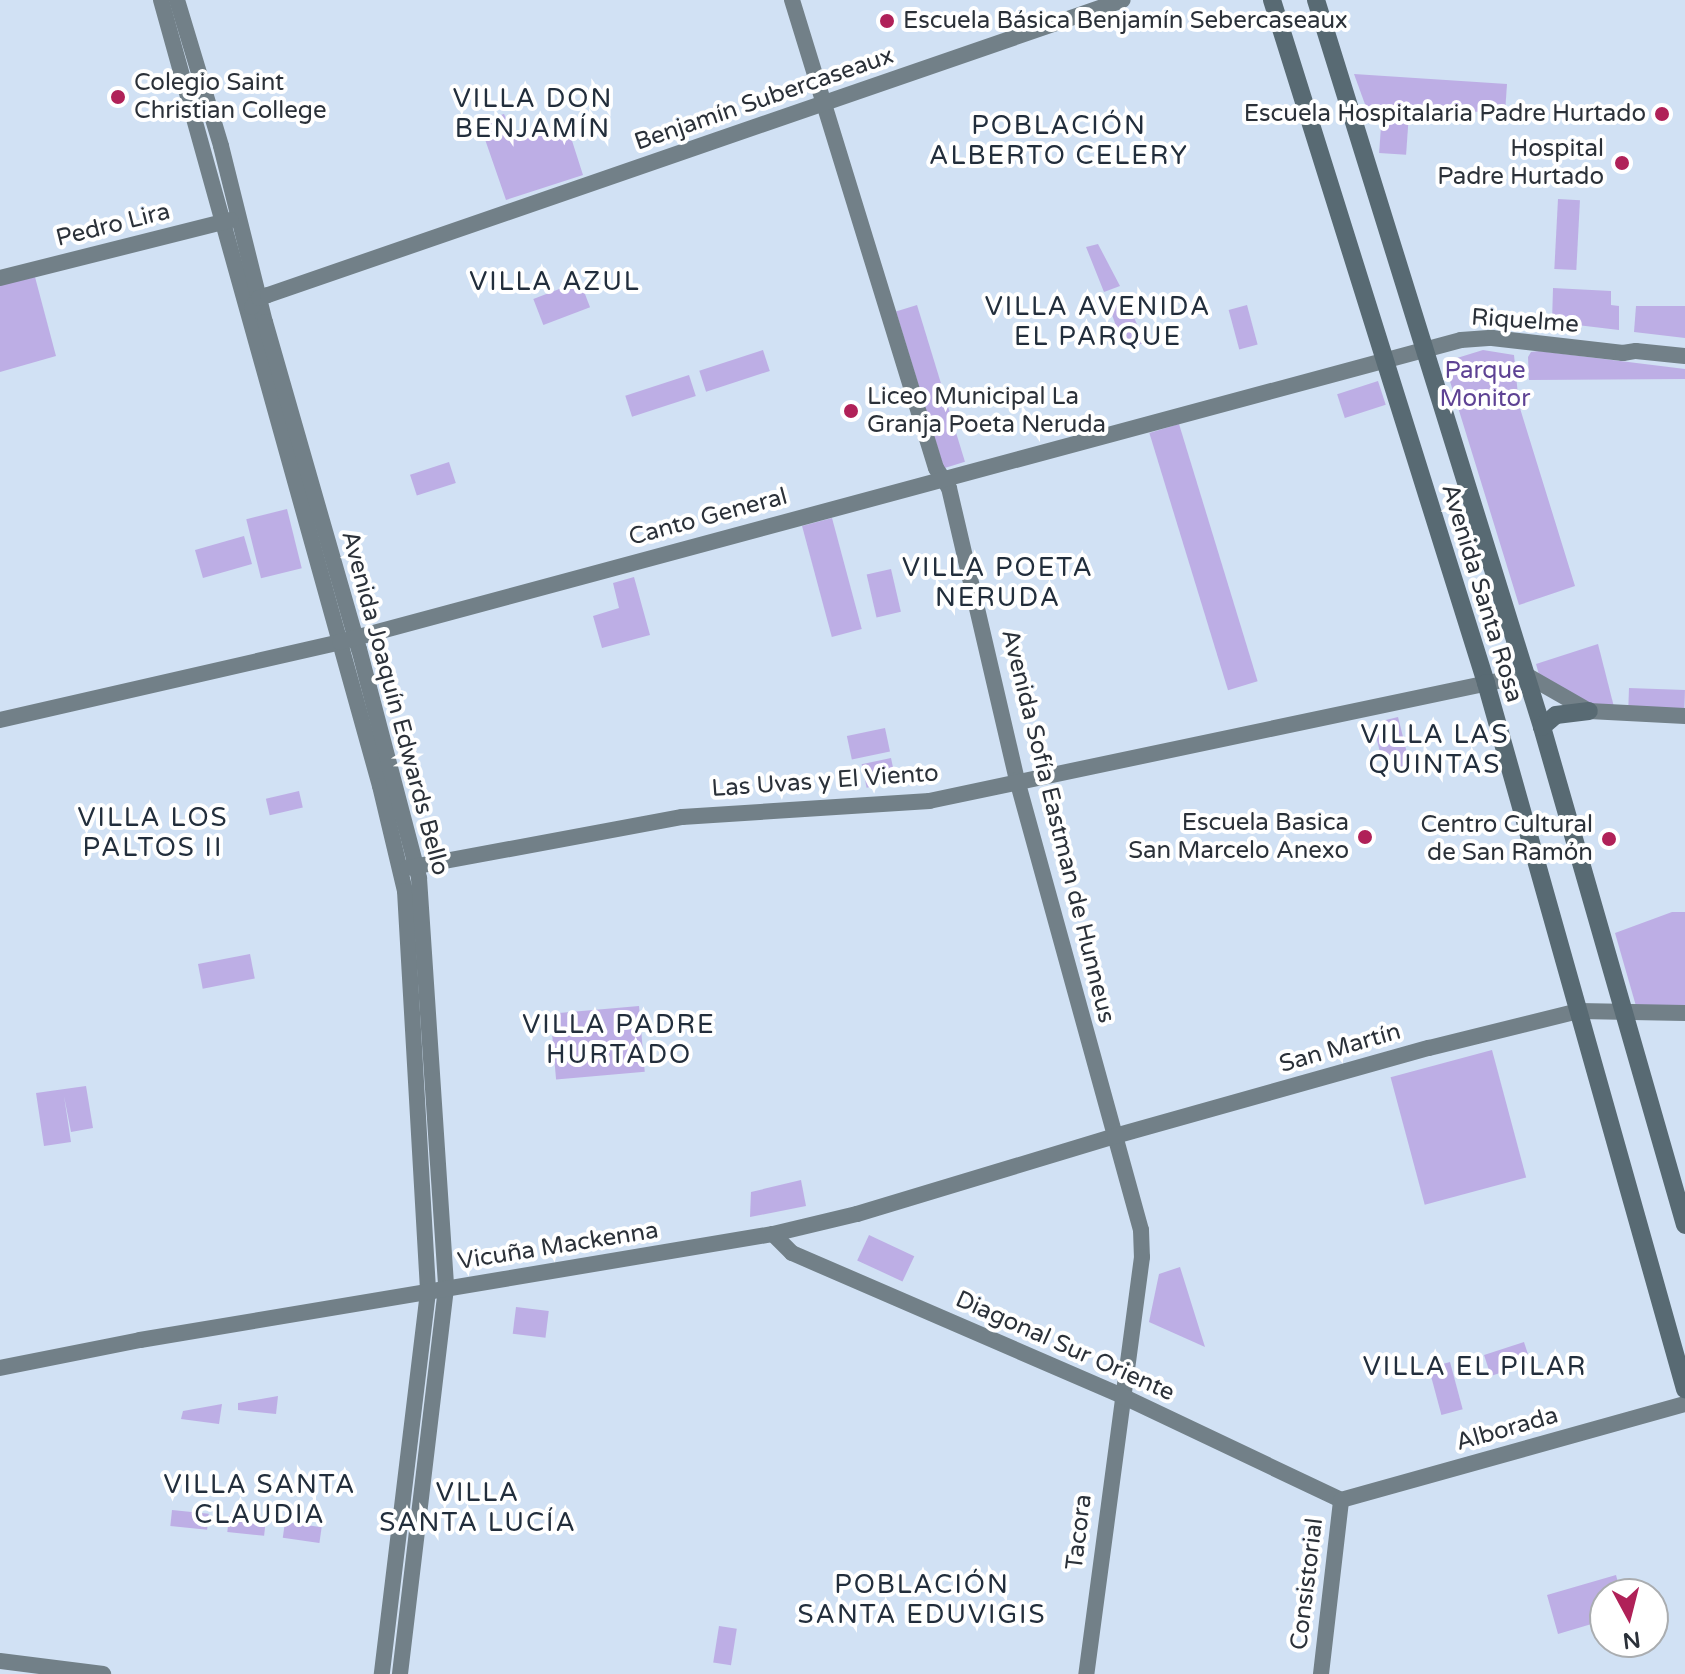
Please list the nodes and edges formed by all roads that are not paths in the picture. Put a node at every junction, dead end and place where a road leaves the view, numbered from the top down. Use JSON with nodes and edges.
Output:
{"nodes":[{"id":1,"x":161,"y":0,"type":"edge"},
{"id":2,"x":177,"y":0,"type":"edge"},
{"id":3,"x":792,"y":0,"type":"edge"},
{"id":4,"x":1123,"y":0,"type":"edge"},
{"id":5,"x":1272,"y":0,"type":"edge"},
{"id":6,"x":1316,"y":0,"type":"edge"},
{"id":7,"x":824,"y":103,"type":"junction"},
{"id":8,"x":230,"y":220,"type":"junction"},
{"id":9,"x":0,"y":278,"type":"edge"},
{"id":10,"x":259,"y":298,"type":"junction"},
{"id":11,"x":246,"y":314,"type":"junction"},
{"id":12,"x":1426,"y":350,"type":"junction"},
{"id":13,"x":1623,"y":353,"type":"junction"},
{"id":14,"x":1685,"y":356,"type":"edge"},
{"id":15,"x":1384,"y":359,"type":"junction"},
{"id":16,"x":1685,"y":365,"type":"edge"},
{"id":17,"x":943,"y":478,"type":"junction"},
{"id":18,"x":348,"y":640,"type":"junction"},
{"id":19,"x":1526,"y":675,"type":"junction"},
{"id":20,"x":1486,"y":683,"type":"junction"},
{"id":21,"x":1589,"y":711,"type":"junction"},
{"id":22,"x":1685,"y":716,"type":"edge"},
{"id":23,"x":0,"y":720,"type":"edge"},
{"id":24,"x":1542,"y":727,"type":"junction"},
{"id":25,"x":1017,"y":780,"type":"junction"},
{"id":26,"x":409,"y":868,"type":"junction"},
{"id":27,"x":1625,"y":1010,"type":"junction"},
{"id":28,"x":1579,"y":1011,"type":"junction"},
{"id":29,"x":1685,"y":1013,"type":"edge"},
{"id":30,"x":1115,"y":1136,"type":"junction"},
{"id":31,"x":1685,"y":1225,"type":"edge"},
{"id":32,"x":773,"y":1234,"type":"junction"},
{"id":33,"x":446,"y":1288,"type":"junction"},
{"id":34,"x":428,"y":1292,"type":"junction"},
{"id":35,"x":0,"y":1368,"type":"edge"},
{"id":36,"x":426,"y":1382,"type":"junction"},
{"id":37,"x":1685,"y":1389,"type":"edge"},
{"id":38,"x":1122,"y":1396,"type":"junction"},
{"id":39,"x":1685,"y":1404,"type":"edge"},
{"id":40,"x":414,"y":1488,"type":"junction"},
{"id":41,"x":1341,"y":1500,"type":"junction"},
{"id":42,"x":392,"y":1594,"type":"junction"},
{"id":43,"x":409,"y":1596,"type":"junction"},
{"id":44,"x":0,"y":1661,"type":"edge"},
{"id":45,"x":49,"y":1671,"type":"edge"},
{"id":46,"x":103,"y":1674,"type":"edge"},
{"id":47,"x":382,"y":1674,"type":"edge"},
{"id":48,"x":400,"y":1674,"type":"edge"},
{"id":49,"x":1086,"y":1674,"type":"edge"},
{"id":50,"x":1321,"y":1674,"type":"edge"}],
"edges":[{"from":1,"to":8,"type":"street","name":"Avenida Joaquín Edwards Bello"},
{"from":2,"to":8,"type":"street","name":"Avenida Joaquín Edwards Bello"},
{"from":3,"to":7,"type":"street","name":"Avenida Sofía Eastman de Hunneus"},
{"from":4,"to":7,"type":"street","name":"Benjamín Subercaseaux"},
{"from":5,"to":15,"type":"main road","name":"Avenida Santa Rosa"},
{"from":6,"to":12,"type":"main road","name":"Avenida Santa Rosa"},
{"from":7,"to":10,"type":"street","name":"Benjamín Subercaseaux"},
{"from":7,"to":17,"type":"street","name":"Avenida Sofía Eastman de Hunneus"},
{"from":8,"to":9,"type":"street","name":"Pedro Lira"},
{"from":8,"to":10,"type":"street","name":"Avenida Joaquín Edwards Bello"},
{"from":8,"to":11,"type":"street","name":"Avenida Joaquín Edwards Bello"},
{"from":10,"to":11,"type":"street"},
{"from":10,"to":18,"type":"street","name":"Avenida Joaquín Edwards Bello"},
{"from":11,"to":18,"type":"street","name":"Avenida Joaquín Edwards Bello"},
{"from":12,"to":13,"type":"street","name":"Riquelme"},
{"from":12,"to":15,"type":"street","name":"Canto General"},
{"from":12,"to":19,"type":"main road","name":"Avenida Santa Rosa"},
{"from":13,"to":14,"type":"street","name":"Riquelme"},
{"from":13,"to":16,"type":"street","name":"Riquelme"},
{"from":15,"to":17,"type":"street","name":"Canto General"},
{"from":15,"to":20,"type":"main road","name":"Avenida Santa Rosa"},
{"from":17,"to":18,"type":"street","name":"Canto General"},
{"from":17,"to":25,"type":"street","name":"Avenida Sofía Eastman de Hunneus"},
{"from":18,"to":23,"type":"street","name":"Canto General"},
{"from":18,"to":26,"type":"street","name":"Avenida Joaquín Edwards Bello"},
{"from":19,"to":20,"type":"street","name":"Las Uvas y El Viento"},
{"from":19,"to":21,"type":"street"},
{"from":19,"to":24,"type":"main road","name":"Avenida Santa Rosa"},
{"from":20,"to":25,"type":"street","name":"Las Uvas y El Viento"},
{"from":20,"to":28,"type":"main road","name":"Avenida Santa Rosa"},
{"from":21,"to":22,"type":"street"},
{"from":21,"to":24,"type":"main road"},
{"from":24,"to":27,"type":"main road","name":"Avenida Santa Rosa"},
{"from":25,"to":26,"type":"street","name":"Las Uvas y El Viento"},
{"from":25,"to":30,"type":"street","name":"Avenida Sofía Eastman de Hunneus"},
{"from":26,"to":33,"type":"street","name":"Avenida Joaquín Edwards Bello"},
{"from":26,"to":34,"type":"street","name":"Avenida Joaquín Edwards Bello"},
{"from":27,"to":28,"type":"street"},
{"from":27,"to":29,"type":"street"},
{"from":27,"to":31,"type":"main road","name":"Avenida Santa Rosa"},
{"from":28,"to":30,"type":"street","name":"San Martín"},
{"from":28,"to":37,"type":"main road","name":"Avenida Santa Rosa"},
{"from":30,"to":32,"type":"street","name":"Vicuña Mackenna"},
{"from":30,"to":38,"type":"street","name":"Avenida Sofía Eastman de Hunneus"},
{"from":32,"to":33,"type":"street","name":"Vicuña Mackenna"},
{"from":32,"to":38,"type":"street","name":"Diagonal Sur Oriente"},
{"from":33,"to":34,"type":"street","name":"Vicuña Mackenna"},
{"from":33,"to":36,"type":"street","name":"Avenida Joaquín Edwards Bello"},
{"from":34,"to":35,"type":"street","name":"Vicuña Mackenna"},
{"from":34,"to":36,"type":"street","name":"Avenida Joaquín Edwards Bello"},
{"from":36,"to":40,"type":"street","name":"Avenida Joaquín Edwards Bello"},
{"from":38,"to":41,"type":"street","name":"Diagonal Sur Oriente"},
{"from":38,"to":49,"type":"street","name":"Tacora"},
{"from":39,"to":41,"type":"street","name":"Alborada"},
{"from":40,"to":42,"type":"street","name":"Avenida Joaquín Edwards Bello"},
{"from":40,"to":43,"type":"street","name":"Avenida Joaquín Edwards Bello"},
{"from":41,"to":50,"type":"street","name":"Consistorial"},
{"from":42,"to":43,"type":"street"},
{"from":42,"to":47,"type":"street","name":"Avenida Joaquín Edwards Bello"},
{"from":43,"to":48,"type":"street","name":"Avenida Joaquín Edwards Bello"},
{"from":44,"to":45,"type":"street"},
{"from":45,"to":46,"type":"street"}]}
